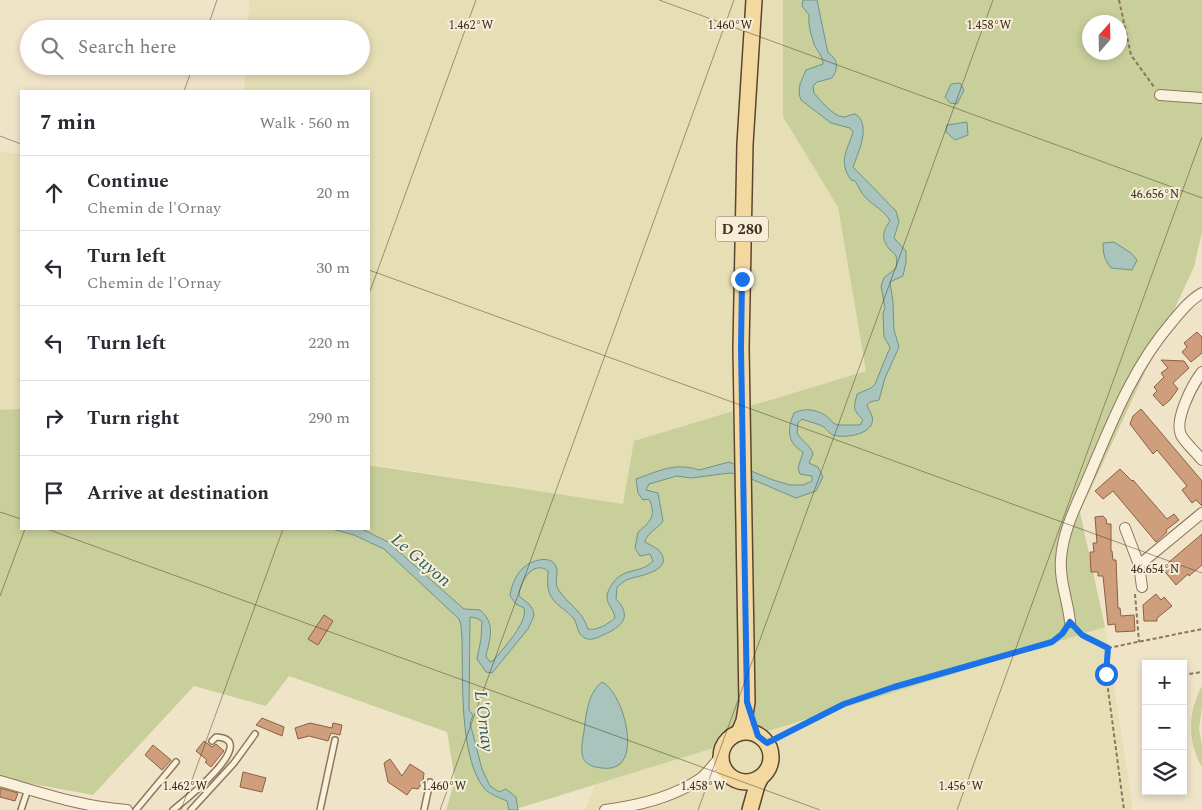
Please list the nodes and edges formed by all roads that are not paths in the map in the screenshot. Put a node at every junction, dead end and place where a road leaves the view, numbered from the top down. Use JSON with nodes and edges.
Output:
{"nodes":[{"id":1,"x":754,"y":0,"type":"edge"},
{"id":2,"x":1160,"y":95,"type":"road end"},
{"id":3,"x":1202,"y":98,"type":"edge"},
{"id":4,"x":1202,"y":293,"type":"edge"},
{"id":5,"x":1202,"y":372,"type":"edge"},
{"id":6,"x":1202,"y":460,"type":"edge"},
{"id":7,"x":1202,"y":513,"type":"edge"},
{"id":8,"x":1125,"y":528,"type":"dead end"},
{"id":9,"x":1139,"y":565,"type":"junction"},
{"id":10,"x":1142,"y":587,"type":"road end"},
{"id":11,"x":1070,"y":622,"type":"road end"},
{"id":12,"x":747,"y":702,"type":"junction"},
{"id":13,"x":739,"y":733,"type":"junction"},
{"id":14,"x":255,"y":734,"type":"dead end"},
{"id":15,"x":763,"y":739,"type":"junction"},
{"id":16,"x":335,"y":740,"type":"dead end"},
{"id":17,"x":212,"y":741,"type":"dead end"},
{"id":18,"x":721,"y":756,"type":"junction"},
{"id":19,"x":176,"y":762,"type":"dead end"},
{"id":20,"x":732,"y":777,"type":"junction"},
{"id":21,"x":761,"y":777,"type":"junction"},
{"id":22,"x":702,"y":778,"type":"junction"},
{"id":23,"x":0,"y":781,"type":"edge"},
{"id":24,"x":430,"y":782,"type":"dead end"},
{"id":25,"x":28,"y":789,"type":"junction"},
{"id":26,"x":21,"y":810,"type":"edge"},
{"id":27,"x":127,"y":810,"type":"edge"},
{"id":28,"x":136,"y":810,"type":"edge"},
{"id":29,"x":174,"y":810,"type":"edge"},
{"id":30,"x":191,"y":810,"type":"edge"},
{"id":31,"x":320,"y":810,"type":"edge"},
{"id":32,"x":424,"y":810,"type":"edge"},
{"id":33,"x":605,"y":810,"type":"edge"},
{"id":34,"x":749,"y":810,"type":"edge"}],
"edges":[{"from":1,"to":12,"type":"main road","number":"D 280"},
{"from":2,"to":3,"type":"street"},
{"from":4,"to":11,"type":"street"},
{"from":5,"to":6,"type":"street"},
{"from":7,"to":9,"type":"street"},
{"from":8,"to":9,"type":"street"},
{"from":9,"to":10,"type":"street"},
{"from":12,"to":13,"type":"main road","number":"D 280"},
{"from":12,"to":15,"type":"main road","number":"D 280"},
{"from":13,"to":15,"type":"main road"},
{"from":13,"to":18,"type":"main road"},
{"from":14,"to":30,"type":"lane"},
{"from":15,"to":21,"type":"main road"},
{"from":16,"to":31,"type":"lane"},
{"from":17,"to":29,"type":"lane"},
{"from":18,"to":20,"type":"main road"},
{"from":18,"to":22,"type":"street"},
{"from":19,"to":28,"type":"lane"},
{"from":20,"to":21,"type":"main road"},
{"from":20,"to":22,"type":"street"},
{"from":20,"to":34,"type":"main road"},
{"from":21,"to":34,"type":"main road"},
{"from":22,"to":33,"type":"street"},
{"from":23,"to":25,"type":"street"},
{"from":24,"to":32,"type":"lane"},
{"from":25,"to":26,"type":"lane"},
{"from":25,"to":27,"type":"street"}]}
